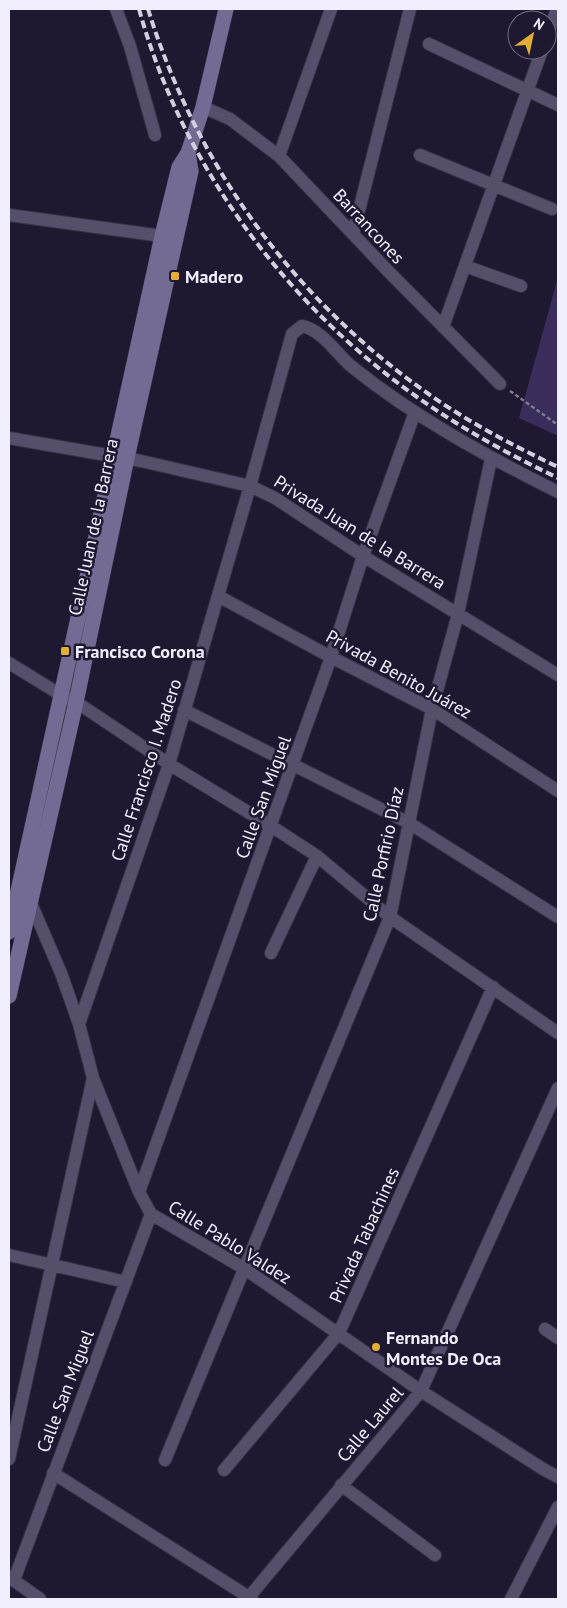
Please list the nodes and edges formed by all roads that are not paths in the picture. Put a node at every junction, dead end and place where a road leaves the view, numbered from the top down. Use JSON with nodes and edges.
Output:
{"nodes":[{"id":1,"x":116,"y":9,"type":"edge"},
{"id":2,"x":226,"y":9,"type":"edge"},
{"id":3,"x":331,"y":9,"type":"edge"},
{"id":4,"x":410,"y":9,"type":"edge"},
{"id":5,"x":429,"y":44,"type":"dead end"},
{"id":6,"x":538,"y":60,"type":"edge"},
{"id":7,"x":527,"y":91,"type":"junction"},
{"id":8,"x":558,"y":105,"type":"edge"},
{"id":9,"x":203,"y":107,"type":"junction"},
{"id":10,"x":155,"y":135,"type":"dead end"},
{"id":11,"x":188,"y":153,"type":"junction"},
{"id":12,"x":420,"y":155,"type":"dead end"},
{"id":13,"x":279,"y":156,"type":"junction"},
{"id":14,"x":494,"y":184,"type":"junction"},
{"id":15,"x":552,"y":209,"type":"dead end"},
{"id":16,"x":9,"y":215,"type":"edge"},
{"id":17,"x":352,"y":234,"type":"junction"},
{"id":18,"x":162,"y":236,"type":"junction"},
{"id":19,"x":465,"y":266,"type":"junction"},
{"id":20,"x":520,"y":286,"type":"dead end"},
{"id":21,"x":443,"y":327,"type":"junction"},
{"id":22,"x":500,"y":384,"type":"road end"},
{"id":23,"x":415,"y":412,"type":"junction"},
{"id":24,"x":9,"y":438,"type":"edge"},
{"id":25,"x":121,"y":457,"type":"junction"},
{"id":26,"x":492,"y":458,"type":"junction"},
{"id":27,"x":250,"y":486,"type":"junction"},
{"id":28,"x":558,"y":492,"type":"edge"},
{"id":29,"x":363,"y":556,"type":"junction"},
{"id":30,"x":218,"y":596,"type":"junction"},
{"id":31,"x":458,"y":614,"type":"junction"},
{"id":32,"x":331,"y":657,"type":"junction"},
{"id":33,"x":9,"y":663,"type":"edge"},
{"id":34,"x":558,"y":675,"type":"edge"},
{"id":35,"x":61,"y":695,"type":"junction"},
{"id":36,"x":76,"y":702,"type":"junction"},
{"id":37,"x":432,"y":709,"type":"junction"},
{"id":38,"x":184,"y":710,"type":"junction"},
{"id":39,"x":169,"y":764,"type":"junction"},
{"id":40,"x":293,"y":765,"type":"junction"},
{"id":41,"x":558,"y":790,"type":"edge"},
{"id":42,"x":409,"y":823,"type":"junction"},
{"id":43,"x":271,"y":826,"type":"junction"},
{"id":44,"x":317,"y":856,"type":"junction"},
{"id":45,"x":24,"y":898,"type":"junction"},
{"id":46,"x":558,"y":916,"type":"edge"},
{"id":47,"x":390,"y":917,"type":"junction"},
{"id":48,"x":9,"y":932,"type":"edge"},
{"id":49,"x":271,"y":954,"type":"dead end"},
{"id":50,"x":493,"y":987,"type":"junction"},
{"id":51,"x":9,"y":996,"type":"edge"},
{"id":52,"x":79,"y":1024,"type":"junction"},
{"id":53,"x":558,"y":1033,"type":"edge"},
{"id":54,"x":94,"y":1078,"type":"junction"},
{"id":55,"x":558,"y":1088,"type":"edge"},
{"id":56,"x":139,"y":1192,"type":"junction"},
{"id":57,"x":151,"y":1214,"type":"junction"},
{"id":58,"x":9,"y":1255,"type":"edge"},
{"id":59,"x":52,"y":1265,"type":"junction"},
{"id":60,"x":245,"y":1268,"type":"junction"},
{"id":61,"x":126,"y":1282,"type":"junction"},
{"id":62,"x":545,"y":1329,"type":"dead end"},
{"id":63,"x":339,"y":1333,"type":"junction"},
{"id":64,"x":558,"y":1338,"type":"edge"},
{"id":65,"x":421,"y":1391,"type":"junction"},
{"id":66,"x":9,"y":1459,"type":"edge"},
{"id":67,"x":165,"y":1460,"type":"dead end"},
{"id":68,"x":224,"y":1470,"type":"dead end"},
{"id":69,"x":53,"y":1473,"type":"junction"},
{"id":70,"x":558,"y":1476,"type":"edge"},
{"id":71,"x":342,"y":1485,"type":"junction"},
{"id":72,"x":558,"y":1507,"type":"edge"},
{"id":73,"x":435,"y":1555,"type":"dead end"},
{"id":74,"x":11,"y":1578,"type":"edge"},
{"id":75,"x":250,"y":1598,"type":"edge"},
{"id":76,"x":40,"y":1599,"type":"edge"},
{"id":77,"x":510,"y":1599,"type":"edge"}],
"edges":[{"from":1,"to":10,"type":"street"},
{"from":2,"to":9,"type":"main road","name":"Calle Juan de la Barrera"},
{"from":3,"to":13,"type":"street"},
{"from":4,"to":17,"type":"street"},
{"from":5,"to":7,"type":"street"},
{"from":6,"to":7,"type":"street"},
{"from":7,"to":8,"type":"street"},
{"from":7,"to":14,"type":"street"},
{"from":9,"to":11,"type":"main road","name":"Calle Juan de la Barrera"},
{"from":9,"to":13,"type":"street","name":"Barrancones"},
{"from":11,"to":18,"type":"main road","name":"Calle Juan de la Barrera"},
{"from":11,"to":25,"type":"main road","name":"Calle Juan de la Barrera"},
{"from":12,"to":14,"type":"street"},
{"from":13,"to":17,"type":"street","name":"Barrancones"},
{"from":14,"to":15,"type":"street"},
{"from":14,"to":19,"type":"street"},
{"from":16,"to":18,"type":"street"},
{"from":17,"to":21,"type":"street","name":"Barrancones"},
{"from":18,"to":25,"type":"main road","name":"Calle Juan de la Barrera"},
{"from":19,"to":20,"type":"street"},
{"from":19,"to":21,"type":"street"},
{"from":21,"to":22,"type":"street","name":"Barrancones"},
{"from":23,"to":26,"type":"street"},
{"from":23,"to":27,"type":"street","name":"Calle Francisco I. Madero"},
{"from":23,"to":29,"type":"street","name":"Calle San Miguel"},
{"from":24,"to":25,"type":"street","name":"Privada Juan de la Barrera"},
{"from":25,"to":27,"type":"street","name":"Privada Juan de la Barrera"},
{"from":25,"to":35,"type":"main road","name":"Calle Juan de la Barrera"},
{"from":25,"to":36,"type":"main road","name":"Calle Juan de la Barrera"},
{"from":26,"to":28,"type":"street"},
{"from":26,"to":31,"type":"street","name":"Calle Porfirio Díaz"},
{"from":27,"to":29,"type":"street","name":"Privada Juan de la Barrera"},
{"from":27,"to":30,"type":"street","name":"Calle Francisco I. Madero"},
{"from":29,"to":31,"type":"street","name":"Privada Juan de la Barrera"},
{"from":29,"to":32,"type":"street","name":"Calle San Miguel"},
{"from":30,"to":32,"type":"street","name":"Privada Benito Juárez"},
{"from":30,"to":38,"type":"street","name":"Calle Francisco I. Madero"},
{"from":31,"to":34,"type":"street","name":"Privada Juan de la Barrera"},
{"from":31,"to":37,"type":"street","name":"Calle Porfirio Díaz"},
{"from":32,"to":37,"type":"street","name":"Privada Benito Juárez"},
{"from":32,"to":40,"type":"street","name":"Calle San Miguel"},
{"from":33,"to":35,"type":"street"},
{"from":35,"to":36,"type":"street"},
{"from":35,"to":45,"type":"main road","name":"Calle Juan de la Barrera"},
{"from":36,"to":39,"type":"street"},
{"from":36,"to":45,"type":"main road","name":"Calle Juan de la Barrera"},
{"from":37,"to":41,"type":"street","name":"Privada Benito Juárez"},
{"from":37,"to":42,"type":"street","name":"Calle Porfirio Díaz"},
{"from":38,"to":39,"type":"street","name":"Calle Francisco I. Madero"},
{"from":38,"to":40,"type":"street"},
{"from":39,"to":43,"type":"street"},
{"from":39,"to":52,"type":"street","name":"Calle Francisco I. Madero"},
{"from":40,"to":42,"type":"street"},
{"from":40,"to":43,"type":"street","name":"Calle San Miguel"},
{"from":42,"to":46,"type":"street"},
{"from":42,"to":47,"type":"street","name":"Calle Porfirio Díaz"},
{"from":43,"to":44,"type":"street"},
{"from":43,"to":56,"type":"street","name":"Calle San Miguel"},
{"from":44,"to":47,"type":"street"},
{"from":44,"to":49,"type":"street"},
{"from":45,"to":48,"type":"main road","name":"Calle Juan de la Barrera"},
{"from":45,"to":51,"type":"main road","name":"Calle Juan de la Barrera"},
{"from":45,"to":52,"type":"street","name":"Calle Pablo Valdez"},
{"from":47,"to":50,"type":"street"},
{"from":47,"to":60,"type":"street","name":"Calle Porfirio Díaz"},
{"from":50,"to":53,"type":"street"},
{"from":50,"to":63,"type":"street","name":"Privada Tabachines"},
{"from":52,"to":54,"type":"street","name":"Calle Pablo Valdez"},
{"from":54,"to":56,"type":"street","name":"Calle Pablo Valdez"},
{"from":54,"to":59,"type":"street"},
{"from":55,"to":65,"type":"street","name":"Calle Laurel"},
{"from":56,"to":57,"type":"street","name":"Calle Pablo Valdez"},
{"from":57,"to":60,"type":"street","name":"Calle Pablo Valdez"},
{"from":57,"to":61,"type":"street","name":"Calle San Miguel"},
{"from":58,"to":59,"type":"street"},
{"from":59,"to":61,"type":"street"},
{"from":59,"to":66,"type":"street"},
{"from":60,"to":63,"type":"street","name":"Calle Pablo Valdez"},
{"from":60,"to":67,"type":"street","name":"Calle Porfirio Díaz"},
{"from":61,"to":69,"type":"street","name":"Calle San Miguel"},
{"from":62,"to":64,"type":"street"},
{"from":63,"to":65,"type":"street","name":"Calle Pablo Valdez"},
{"from":63,"to":68,"type":"street","name":"Privada Tabachines"},
{"from":65,"to":70,"type":"street","name":"Calle Pablo Valdez"},
{"from":65,"to":71,"type":"street","name":"Calle Laurel"},
{"from":69,"to":74,"type":"street","name":"Calle San Miguel"},
{"from":69,"to":75,"type":"street"},
{"from":71,"to":73,"type":"street"},
{"from":71,"to":75,"type":"street","name":"Calle Laurel"},
{"from":72,"to":77,"type":"street"},
{"from":74,"to":76,"type":"street"}]}
